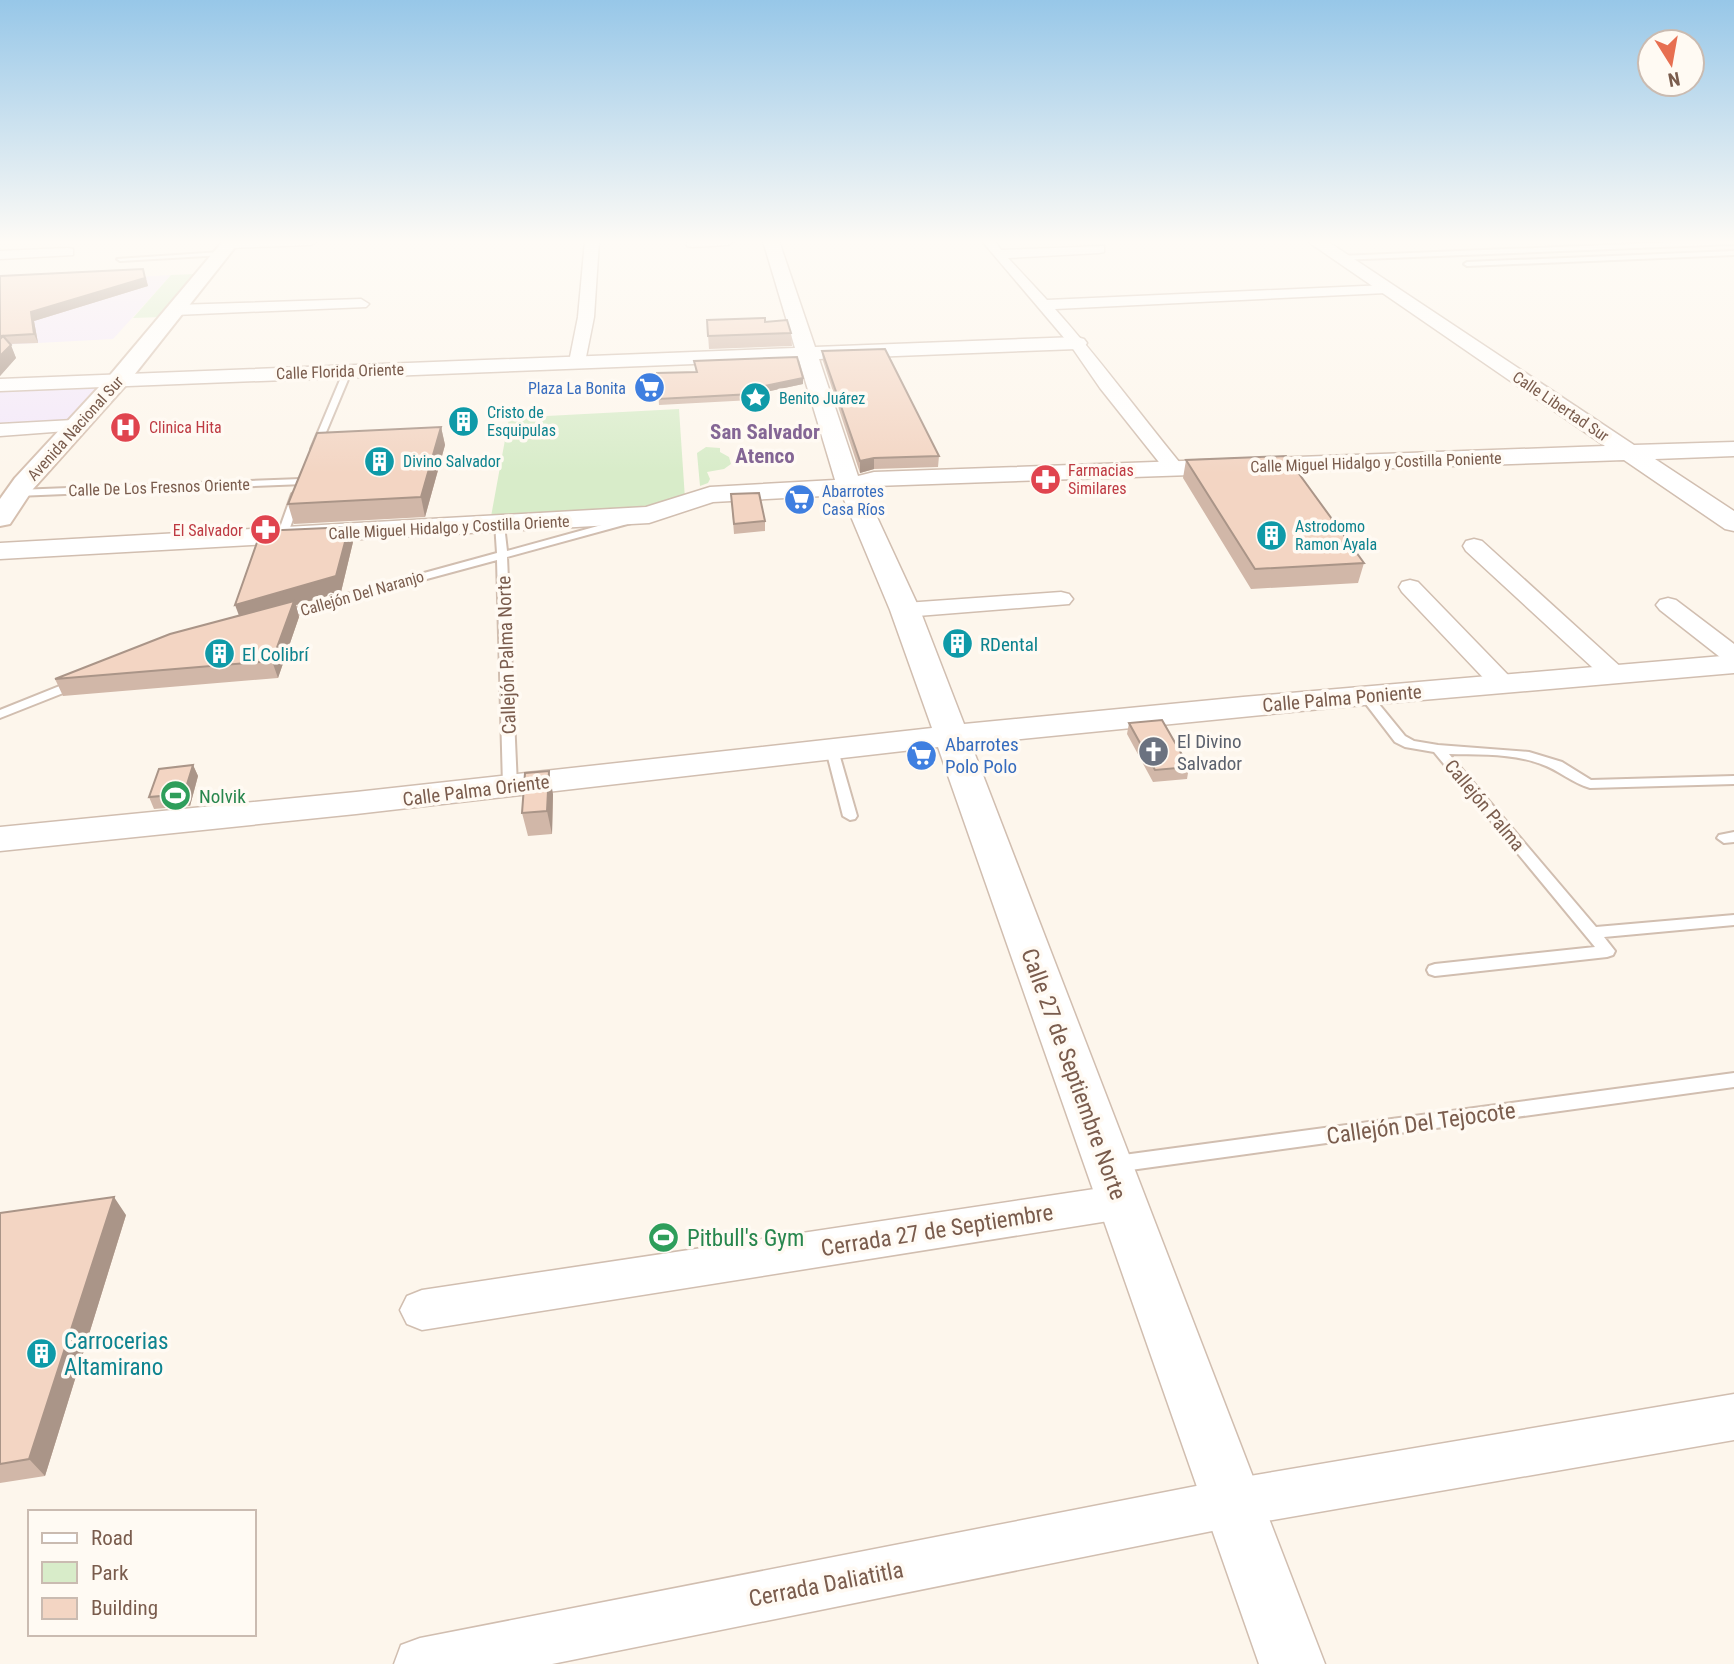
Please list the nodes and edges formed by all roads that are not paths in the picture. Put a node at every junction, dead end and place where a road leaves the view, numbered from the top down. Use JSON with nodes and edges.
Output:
{"nodes":[{"id":1,"x":168,"y":319,"type":"edge"},
{"id":2,"x":586,"y":319,"type":"edge"},
{"id":3,"x":794,"y":319,"type":"edge"},
{"id":4,"x":1057,"y":319,"type":"edge"},
{"id":5,"x":1430,"y":319,"type":"edge"},
{"id":6,"x":1077,"y":342,"type":"junction"},
{"id":7,"x":805,"y":355,"type":"junction"},
{"id":8,"x":577,"y":362,"type":"junction"},
{"id":9,"x":348,"y":370,"type":"junction"},
{"id":10,"x":119,"y":380,"type":"junction"},
{"id":11,"x":0,"y":385,"type":"edge"},
{"id":12,"x":74,"y":426,"type":"junction"},
{"id":13,"x":0,"y":430,"type":"edge"},
{"id":14,"x":1734,"y":449,"type":"edge"},
{"id":15,"x":1632,"y":453,"type":"junction"},
{"id":16,"x":312,"y":457,"type":"edge"},
{"id":17,"x":1173,"y":467,"type":"junction"},
{"id":18,"x":306,"y":469,"type":"edge"},
{"id":19,"x":301,"y":482,"type":"junction"},
{"id":20,"x":852,"y":485,"type":"junction"},
{"id":21,"x":9,"y":486,"type":"edge"},
{"id":22,"x":649,"y":515,"type":"junction"},
{"id":23,"x":0,"y":518,"type":"edge"},
{"id":24,"x":1734,"y":523,"type":"edge"},
{"id":25,"x":499,"y":525,"type":"junction"},
{"id":26,"x":282,"y":536,"type":"junction"},
{"id":27,"x":1474,"y":546,"type":"dead end"},
{"id":28,"x":0,"y":551,"type":"edge"},
{"id":29,"x":502,"y":555,"type":"junction"},
{"id":30,"x":1410,"y":587,"type":"dead end"},
{"id":31,"x":1061,"y":598,"type":"dead end"},
{"id":32,"x":1668,"y":605,"type":"dead end"},
{"id":33,"x":905,"y":610,"type":"junction"},
{"id":34,"x":264,"y":620,"type":"edge"},
{"id":35,"x":1734,"y":656,"type":"edge"},
{"id":36,"x":1734,"y":664,"type":"edge"},
{"id":37,"x":1614,"y":674,"type":"junction"},
{"id":38,"x":89,"y":678,"type":"edge"},
{"id":39,"x":1502,"y":683,"type":"junction"},
{"id":40,"x":1365,"y":695,"type":"junction"},
{"id":41,"x":0,"y":714,"type":"edge"},
{"id":42,"x":951,"y":736,"type":"junction"},
{"id":43,"x":1438,"y":749,"type":"junction"},
{"id":44,"x":832,"y":750,"type":"junction"},
{"id":45,"x":1734,"y":780,"type":"edge"},
{"id":46,"x":510,"y":786,"type":"junction"},
{"id":47,"x":850,"y":816,"type":"dead end"},
{"id":48,"x":0,"y":839,"type":"edge"},
{"id":49,"x":1734,"y":920,"type":"edge"},
{"id":50,"x":1593,"y":933,"type":"junction"},
{"id":51,"x":1435,"y":970,"type":"dead end"},
{"id":52,"x":1734,"y":1080,"type":"edge"},
{"id":53,"x":1114,"y":1184,"type":"junction"},
{"id":54,"x":422,"y":1310,"type":"dead end"},
{"id":55,"x":1734,"y":1417,"type":"edge"},
{"id":56,"x":1232,"y":1503,"type":"junction"},
{"id":57,"x":420,"y":1664,"type":"edge"},
{"id":58,"x":1292,"y":1664,"type":"edge"}],
"edges":[{"from":1,"to":10,"type":"main road","name":"Avenida Nacional Sur"},
{"from":2,"to":8,"type":"street"},
{"from":3,"to":7,"type":"street","name":"Calle 27 de Septiembre Norte"},
{"from":4,"to":6,"type":"street"},
{"from":5,"to":15,"type":"street","name":"Calle Libertad Sur"},
{"from":6,"to":7,"type":"street","name":"Calle Florida Oriente"},
{"from":6,"to":17,"type":"street"},
{"from":7,"to":8,"type":"street","name":"Calle Florida Oriente"},
{"from":7,"to":20,"type":"street","name":"Calle 27 de Septiembre Norte"},
{"from":8,"to":9,"type":"street","name":"Calle Florida Oriente"},
{"from":9,"to":10,"type":"street","name":"Calle Florida Oriente"},
{"from":9,"to":16,"type":"lane"},
{"from":10,"to":11,"type":"street","name":"Calle Florida Oriente"},
{"from":10,"to":12,"type":"main road","name":"Avenida Nacional Sur"},
{"from":12,"to":13,"type":"street"},
{"from":12,"to":21,"type":"main road","name":"Avenida Nacional Sur"},
{"from":14,"to":15,"type":"street","name":"Calle Miguel Hidalgo y Costilla Poniente"},
{"from":15,"to":17,"type":"street","name":"Calle Miguel Hidalgo y Costilla Poniente"},
{"from":15,"to":24,"type":"street","name":"Calle Libertad Sur"},
{"from":17,"to":20,"type":"street","name":"Calle Miguel Hidalgo y Costilla Poniente"},
{"from":18,"to":19,"type":"lane"},
{"from":19,"to":21,"type":"lane","name":"Calle De Los Fresnos Oriente"},
{"from":19,"to":26,"type":"lane"},
{"from":20,"to":22,"type":"street","name":"Calle Miguel Hidalgo y Costilla Oriente"},
{"from":20,"to":33,"type":"street","name":"Calle 27 de Septiembre Norte"},
{"from":21,"to":23,"type":"main road","name":"Avenida Nacional Sur"},
{"from":22,"to":25,"type":"street","name":"Calle Miguel Hidalgo y Costilla Oriente"},
{"from":22,"to":29,"type":"lane","name":"Callejón Del Naranjo"},
{"from":25,"to":26,"type":"street","name":"Calle Miguel Hidalgo y Costilla Oriente"},
{"from":25,"to":29,"type":"lane","name":"Callejón Palma Norte"},
{"from":26,"to":28,"type":"street","name":"Calle Miguel Hidalgo y Costilla Oriente"},
{"from":27,"to":37,"type":"street"},
{"from":29,"to":34,"type":"lane","name":"Callejón Del Naranjo"},
{"from":29,"to":46,"type":"lane","name":"Callejón Palma Norte"},
{"from":30,"to":39,"type":"street"},
{"from":31,"to":33,"type":"street"},
{"from":32,"to":35,"type":"street"},
{"from":33,"to":42,"type":"street","name":"Calle 27 de Septiembre Norte"},
{"from":36,"to":37,"type":"street","name":"Calle Palma Poniente"},
{"from":37,"to":39,"type":"street","name":"Calle Palma Poniente"},
{"from":38,"to":41,"type":"lane"},
{"from":39,"to":40,"type":"street","name":"Calle Palma Poniente"},
{"from":40,"to":42,"type":"street","name":"Calle Palma Poniente"},
{"from":40,"to":43,"type":"lane","name":"Callejón Palma"},
{"from":42,"to":44,"type":"street","name":"Calle Palma Oriente"},
{"from":42,"to":53,"type":"street","name":"Calle 27 de Septiembre Norte"},
{"from":43,"to":45,"type":"lane"},
{"from":43,"to":50,"type":"lane","name":"Callejón Palma"},
{"from":44,"to":46,"type":"street","name":"Calle Palma Oriente"},
{"from":44,"to":47,"type":"lane"},
{"from":46,"to":48,"type":"street","name":"Calle Palma Oriente"},
{"from":49,"to":50,"type":"lane"},
{"from":50,"to":51,"type":"lane"},
{"from":52,"to":53,"type":"lane","name":"Callejón Del Tejocote"},
{"from":53,"to":54,"type":"street","name":"Cerrada 27 de Septiembre"},
{"from":53,"to":56,"type":"street","name":"Calle 27 de Septiembre Norte"},
{"from":55,"to":56,"type":"street","name":"Cerrada Daliatitla"},
{"from":56,"to":57,"type":"street","name":"Cerrada Daliatitla"},
{"from":56,"to":58,"type":"street","name":"Calle 27 de Septiembre Norte"}]}
